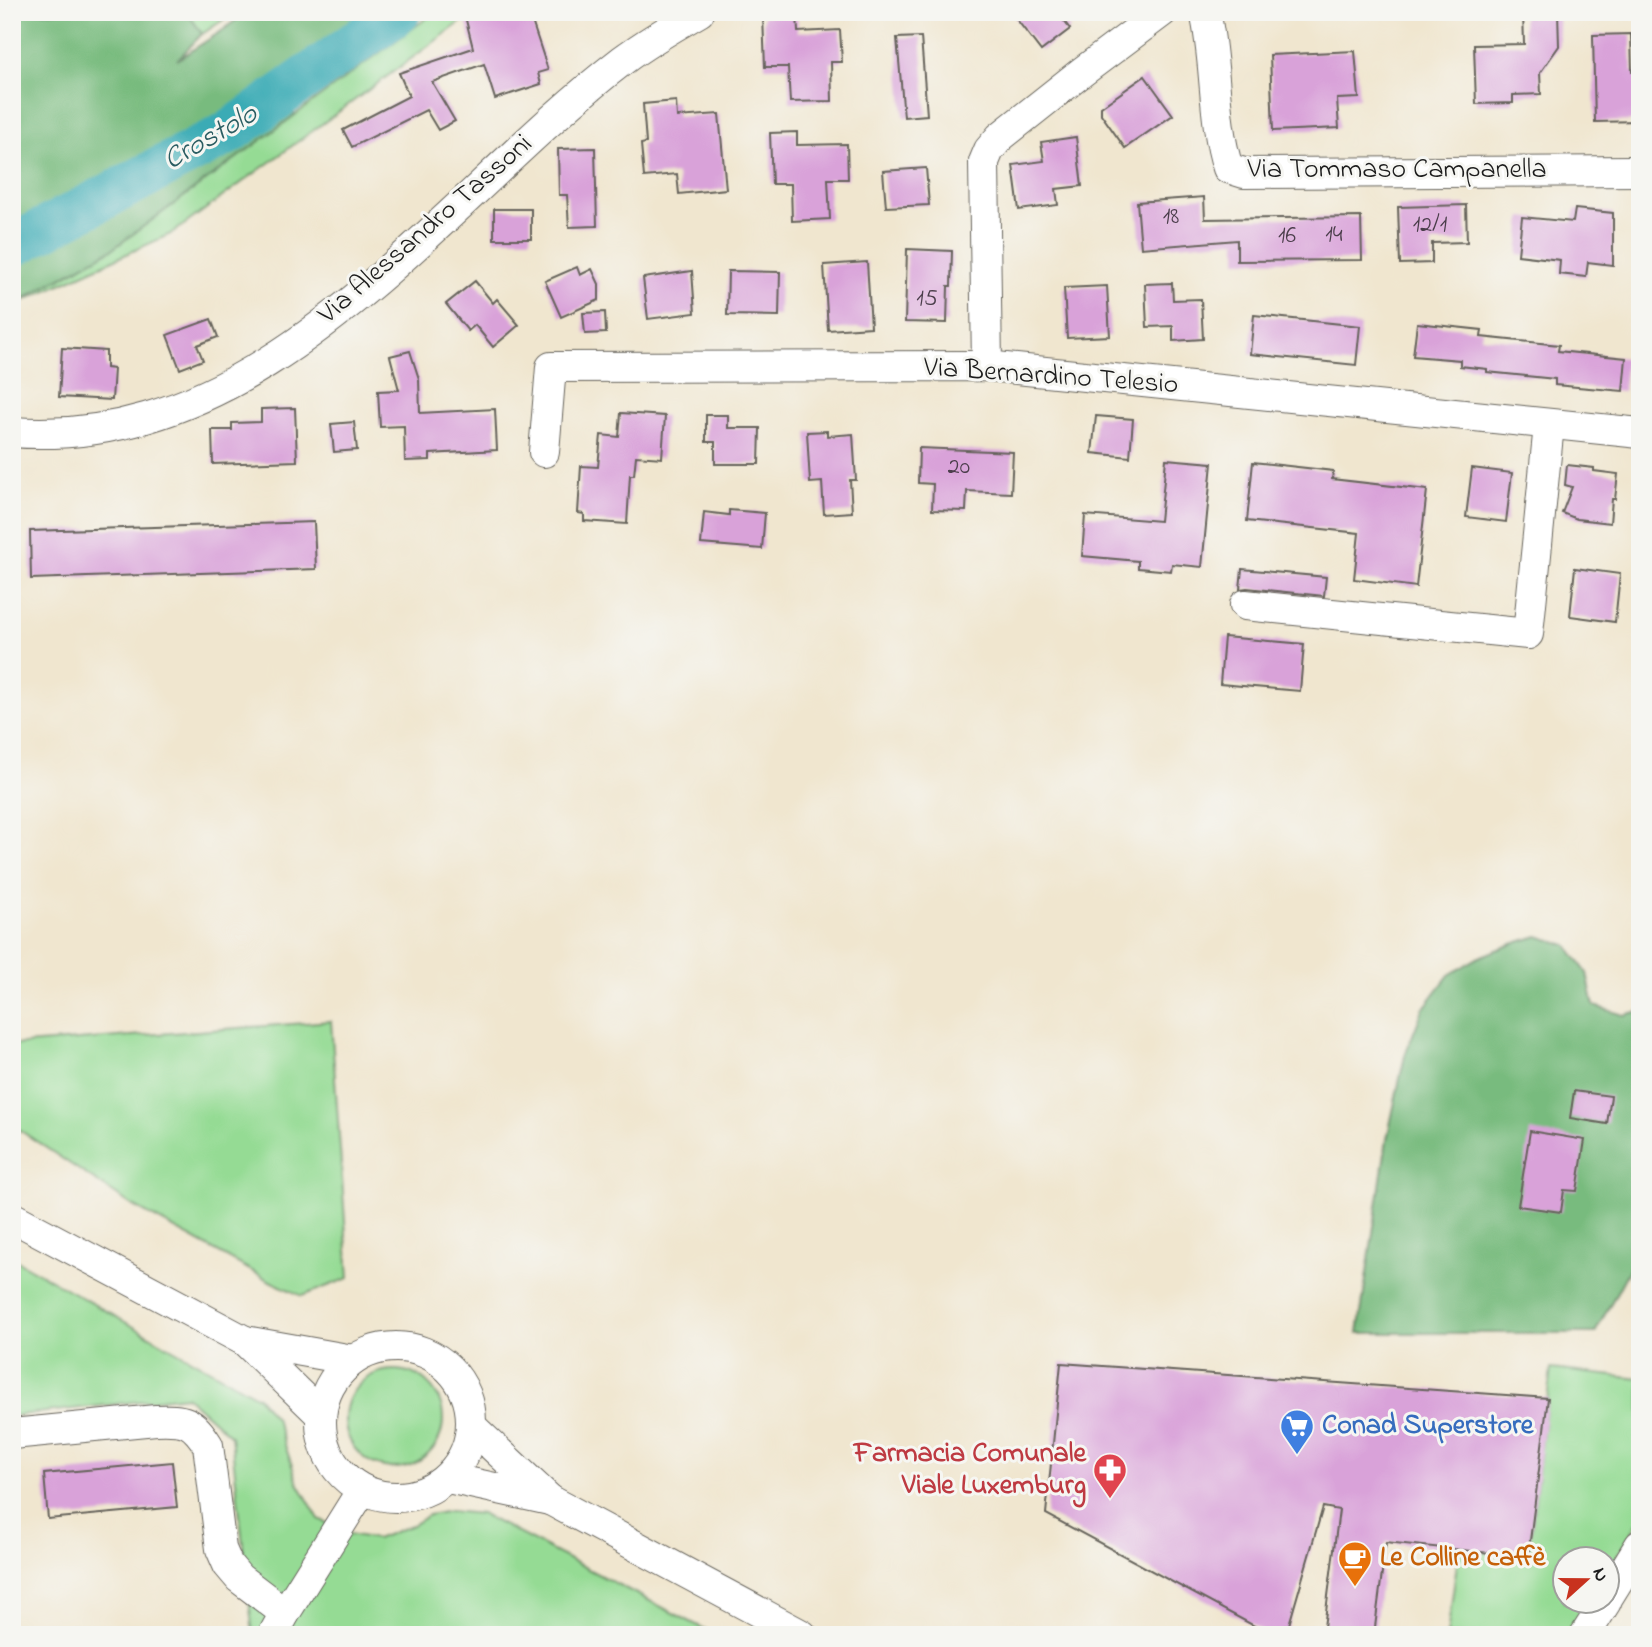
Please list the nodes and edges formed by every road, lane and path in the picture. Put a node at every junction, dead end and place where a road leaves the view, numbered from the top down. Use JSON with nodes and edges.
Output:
{"nodes":[{"id":1,"x":699,"y":12,"type":"edge"},
{"id":2,"x":1162,"y":12,"type":"edge"},
{"id":3,"x":1205,"y":12,"type":"edge"},
{"id":4,"x":1640,"y":171,"type":"edge"},
{"id":5,"x":987,"y":366,"type":"junction"},
{"id":6,"x":1549,"y":425,"type":"junction"},
{"id":7,"x":12,"y":432,"type":"edge"},
{"id":8,"x":1640,"y":433,"type":"edge"},
{"id":9,"x":544,"y":452,"type":"dead end"},
{"id":10,"x":1245,"y":605,"type":"dead end"},
{"id":11,"x":12,"y":1217,"type":"edge"},
{"id":12,"x":245,"y":1341,"type":"junction"},
{"id":13,"x":353,"y":1360,"type":"junction"},
{"id":14,"x":321,"y":1415,"type":"junction"},
{"id":15,"x":472,"y":1427,"type":"junction"},
{"id":16,"x":12,"y":1434,"type":"edge"},
{"id":17,"x":448,"y":1478,"type":"junction"},
{"id":18,"x":362,"y":1490,"type":"junction"},
{"id":19,"x":550,"y":1500,"type":"junction"},
{"id":20,"x":1640,"y":1545,"type":"edge"},
{"id":21,"x":1620,"y":1578,"type":"edge"},
{"id":22,"x":1597,"y":1616,"type":"edge"},
{"id":23,"x":279,"y":1624,"type":"edge"},
{"id":24,"x":802,"y":1635,"type":"edge"},
{"id":25,"x":1585,"y":1635,"type":"edge"}],
"edges":[{"from":1,"to":7,"type":"street","name":"Via Alessandro Tassoni"},
{"from":2,"to":5,"type":"street"},
{"from":3,"to":4,"type":"street","name":"Via Tommaso Campanella"},
{"from":5,"to":6,"type":"street","name":"Via Bernardino Telesio"},
{"from":5,"to":9,"type":"street","name":"Via Bernardino Telesio"},
{"from":6,"to":8,"type":"street","name":"Via Bernardino Telesio"},
{"from":6,"to":10,"type":"street"},
{"from":11,"to":12,"type":"street"},
{"from":12,"to":13,"type":"street"},
{"from":12,"to":14,"type":"street"},
{"from":13,"to":14,"type":"street"},
{"from":13,"to":15,"type":"street"},
{"from":14,"to":18,"type":"street"},
{"from":15,"to":17,"type":"street"},
{"from":15,"to":19,"type":"street"},
{"from":16,"to":23,"type":"street"},
{"from":17,"to":18,"type":"street"},
{"from":17,"to":19,"type":"street"},
{"from":18,"to":23,"type":"street"},
{"from":19,"to":24,"type":"street"},
{"from":20,"to":21,"type":"street"},
{"from":22,"to":25,"type":"street"}]}
